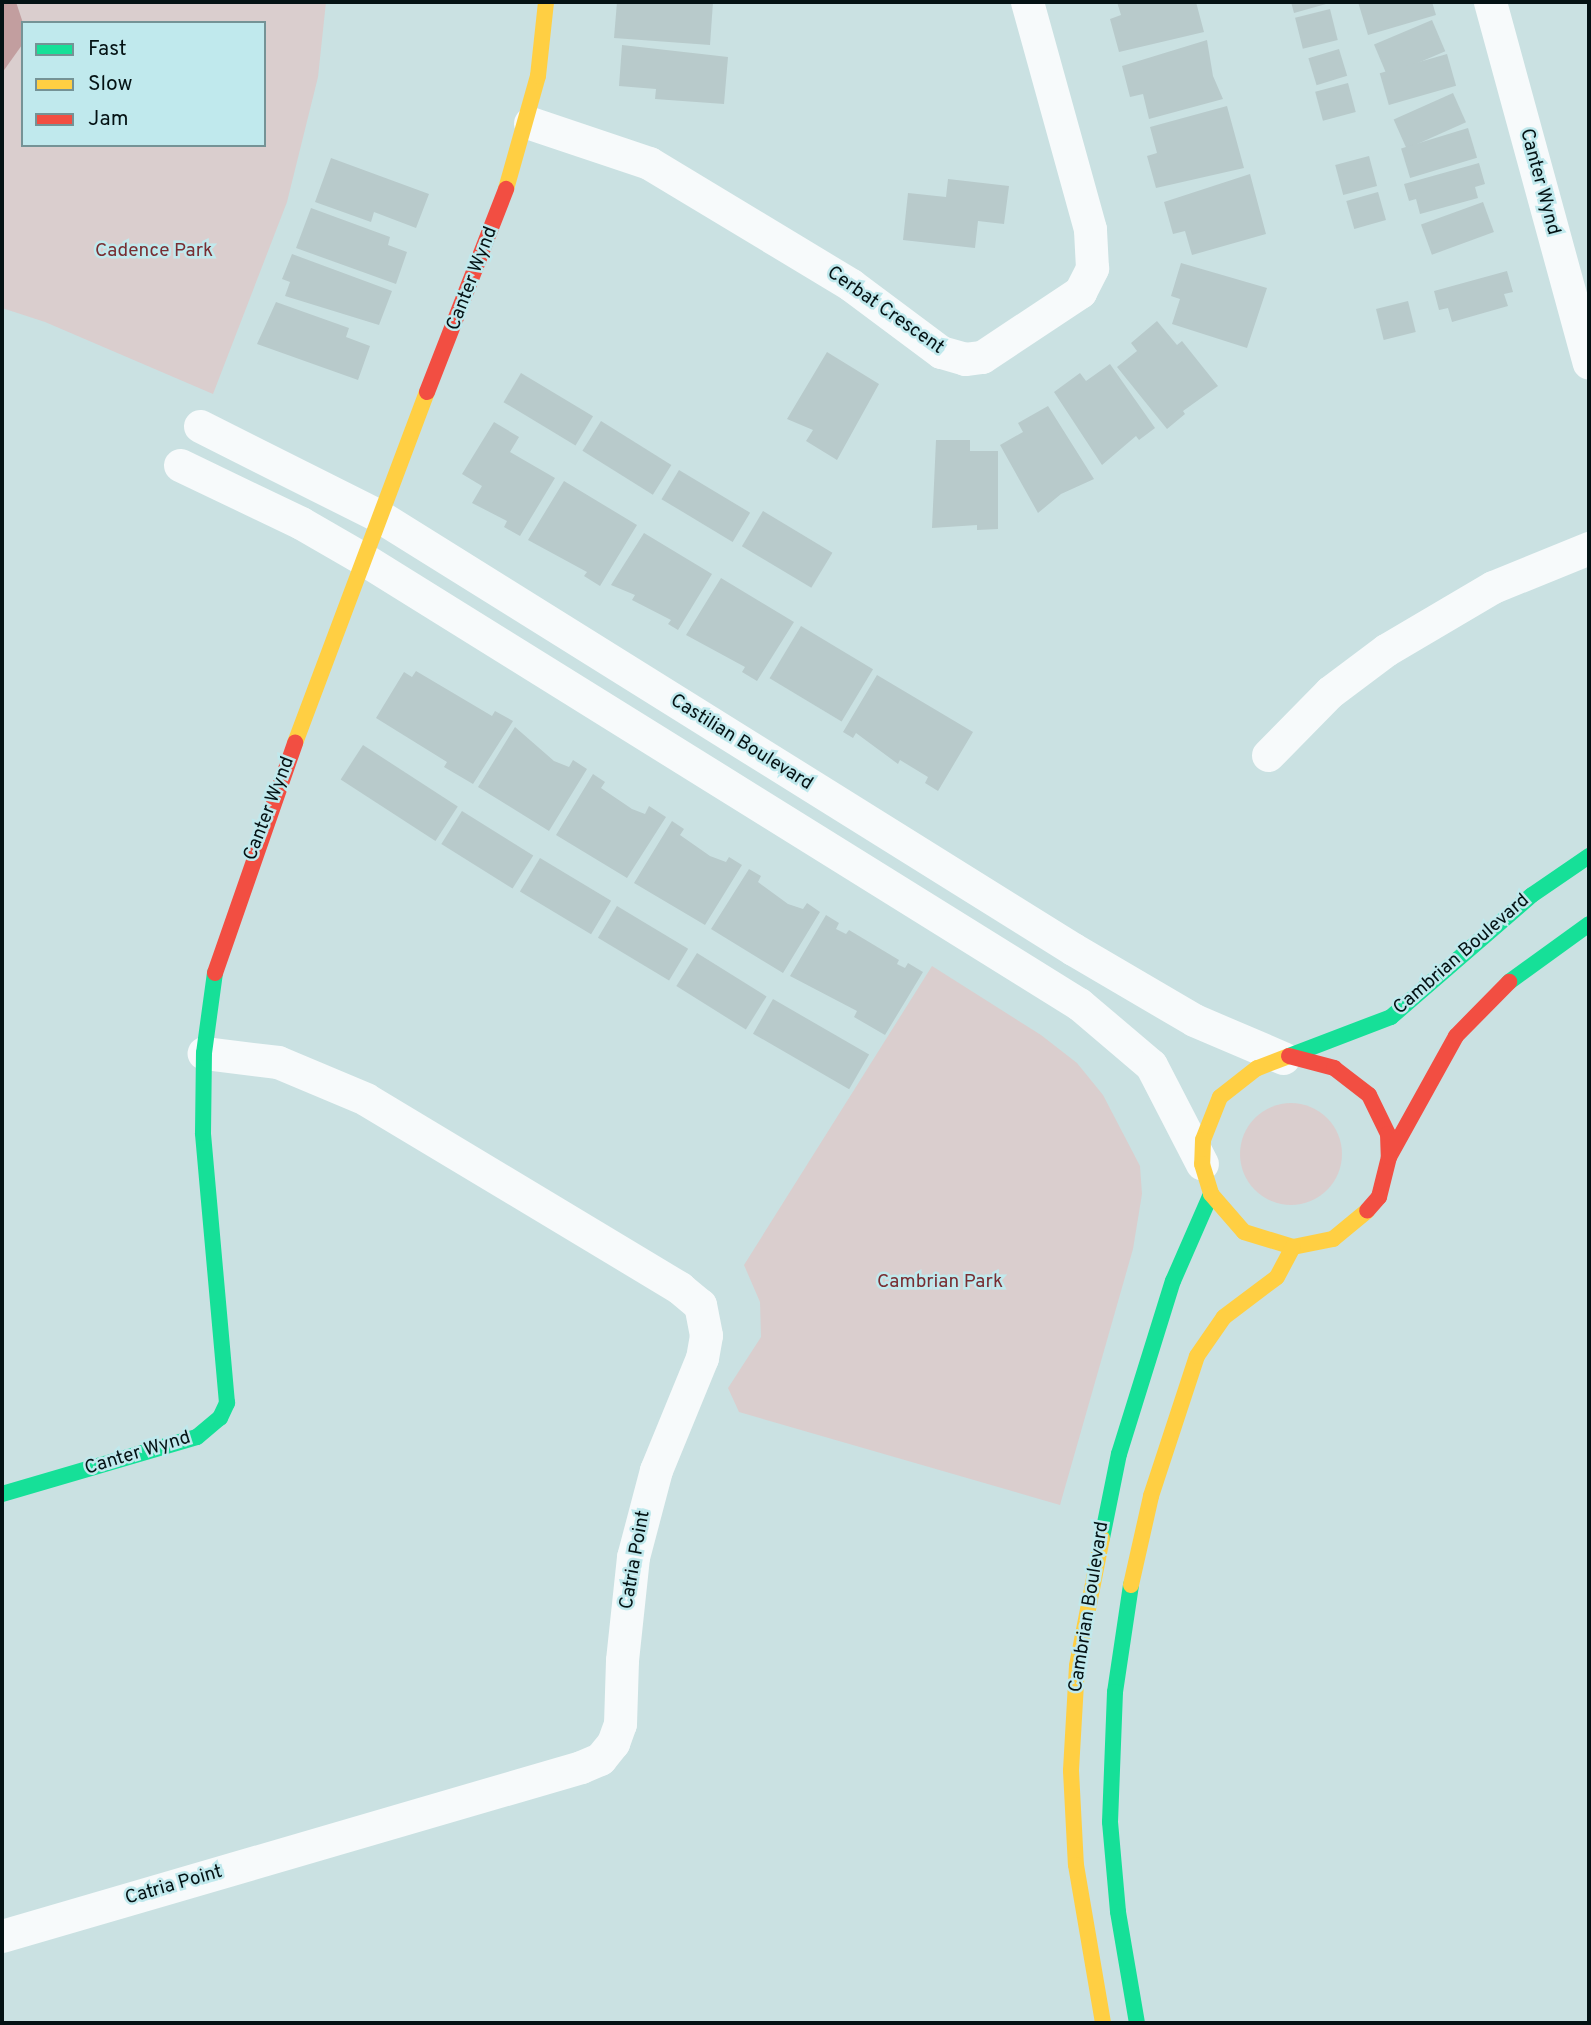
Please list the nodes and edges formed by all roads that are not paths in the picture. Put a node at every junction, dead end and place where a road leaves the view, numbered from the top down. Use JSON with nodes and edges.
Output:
{"nodes":[{"id":1,"x":546,"y":2,"type":"edge"},
{"id":2,"x":1027,"y":2,"type":"edge"},
{"id":3,"x":1490,"y":2,"type":"edge"},
{"id":4,"x":530,"y":122,"type":"junction"},
{"id":5,"x":1589,"y":363,"type":"edge"},
{"id":6,"x":200,"y":426,"type":"dead end"},
{"id":7,"x":180,"y":465,"type":"dead end"},
{"id":8,"x":379,"y":516,"type":"junction"},
{"id":9,"x":1589,"y":548,"type":"edge"},
{"id":10,"x":365,"y":560,"type":"junction"},
{"id":11,"x":1268,"y":755,"type":"dead end"},
{"id":12,"x":1589,"y":856,"type":"edge"},
{"id":13,"x":1589,"y":924,"type":"edge"},
{"id":14,"x":204,"y":1053,"type":"junction"},
{"id":15,"x":1286,"y":1057,"type":"junction"},
{"id":16,"x":1389,"y":1157,"type":"junction"},
{"id":17,"x":1207,"y":1179,"type":"junction"},
{"id":18,"x":1293,"y":1247,"type":"junction"},
{"id":19,"x":2,"y":1494,"type":"edge"},
{"id":20,"x":2,"y":1936,"type":"edge"},
{"id":21,"x":1103,"y":2023,"type":"edge"},
{"id":22,"x":1137,"y":2023,"type":"edge"}],
"edges":[{"from":1,"to":4,"type":"street","name":"Canter Wynd"},
{"from":2,"to":4,"type":"street","name":"Cerbat Crescent"},
{"from":3,"to":5,"type":"street","name":"Canter Wynd"},
{"from":4,"to":8,"type":"street","name":"Canter Wynd"},
{"from":6,"to":8,"type":"street","name":"Castilian Boulevard"},
{"from":7,"to":10,"type":"street"},
{"from":8,"to":10,"type":"street","name":"Canter Wynd"},
{"from":8,"to":15,"type":"street","name":"Castilian Boulevard"},
{"from":9,"to":11,"type":"street"},
{"from":10,"to":14,"type":"street","name":"Canter Wynd"},
{"from":10,"to":17,"type":"street"},
{"from":12,"to":15,"type":"street","name":"Cambrian Boulevard"},
{"from":13,"to":16,"type":"street"},
{"from":14,"to":19,"type":"street","name":"Canter Wynd"},
{"from":14,"to":20,"type":"street","name":"Catria Point"},
{"from":15,"to":16,"type":"street"},
{"from":15,"to":17,"type":"street"},
{"from":16,"to":18,"type":"street"},
{"from":17,"to":18,"type":"street"},
{"from":17,"to":21,"type":"street","name":"Cambrian Boulevard"},
{"from":18,"to":22,"type":"street","name":"Cambrian Boulevard"}]}
